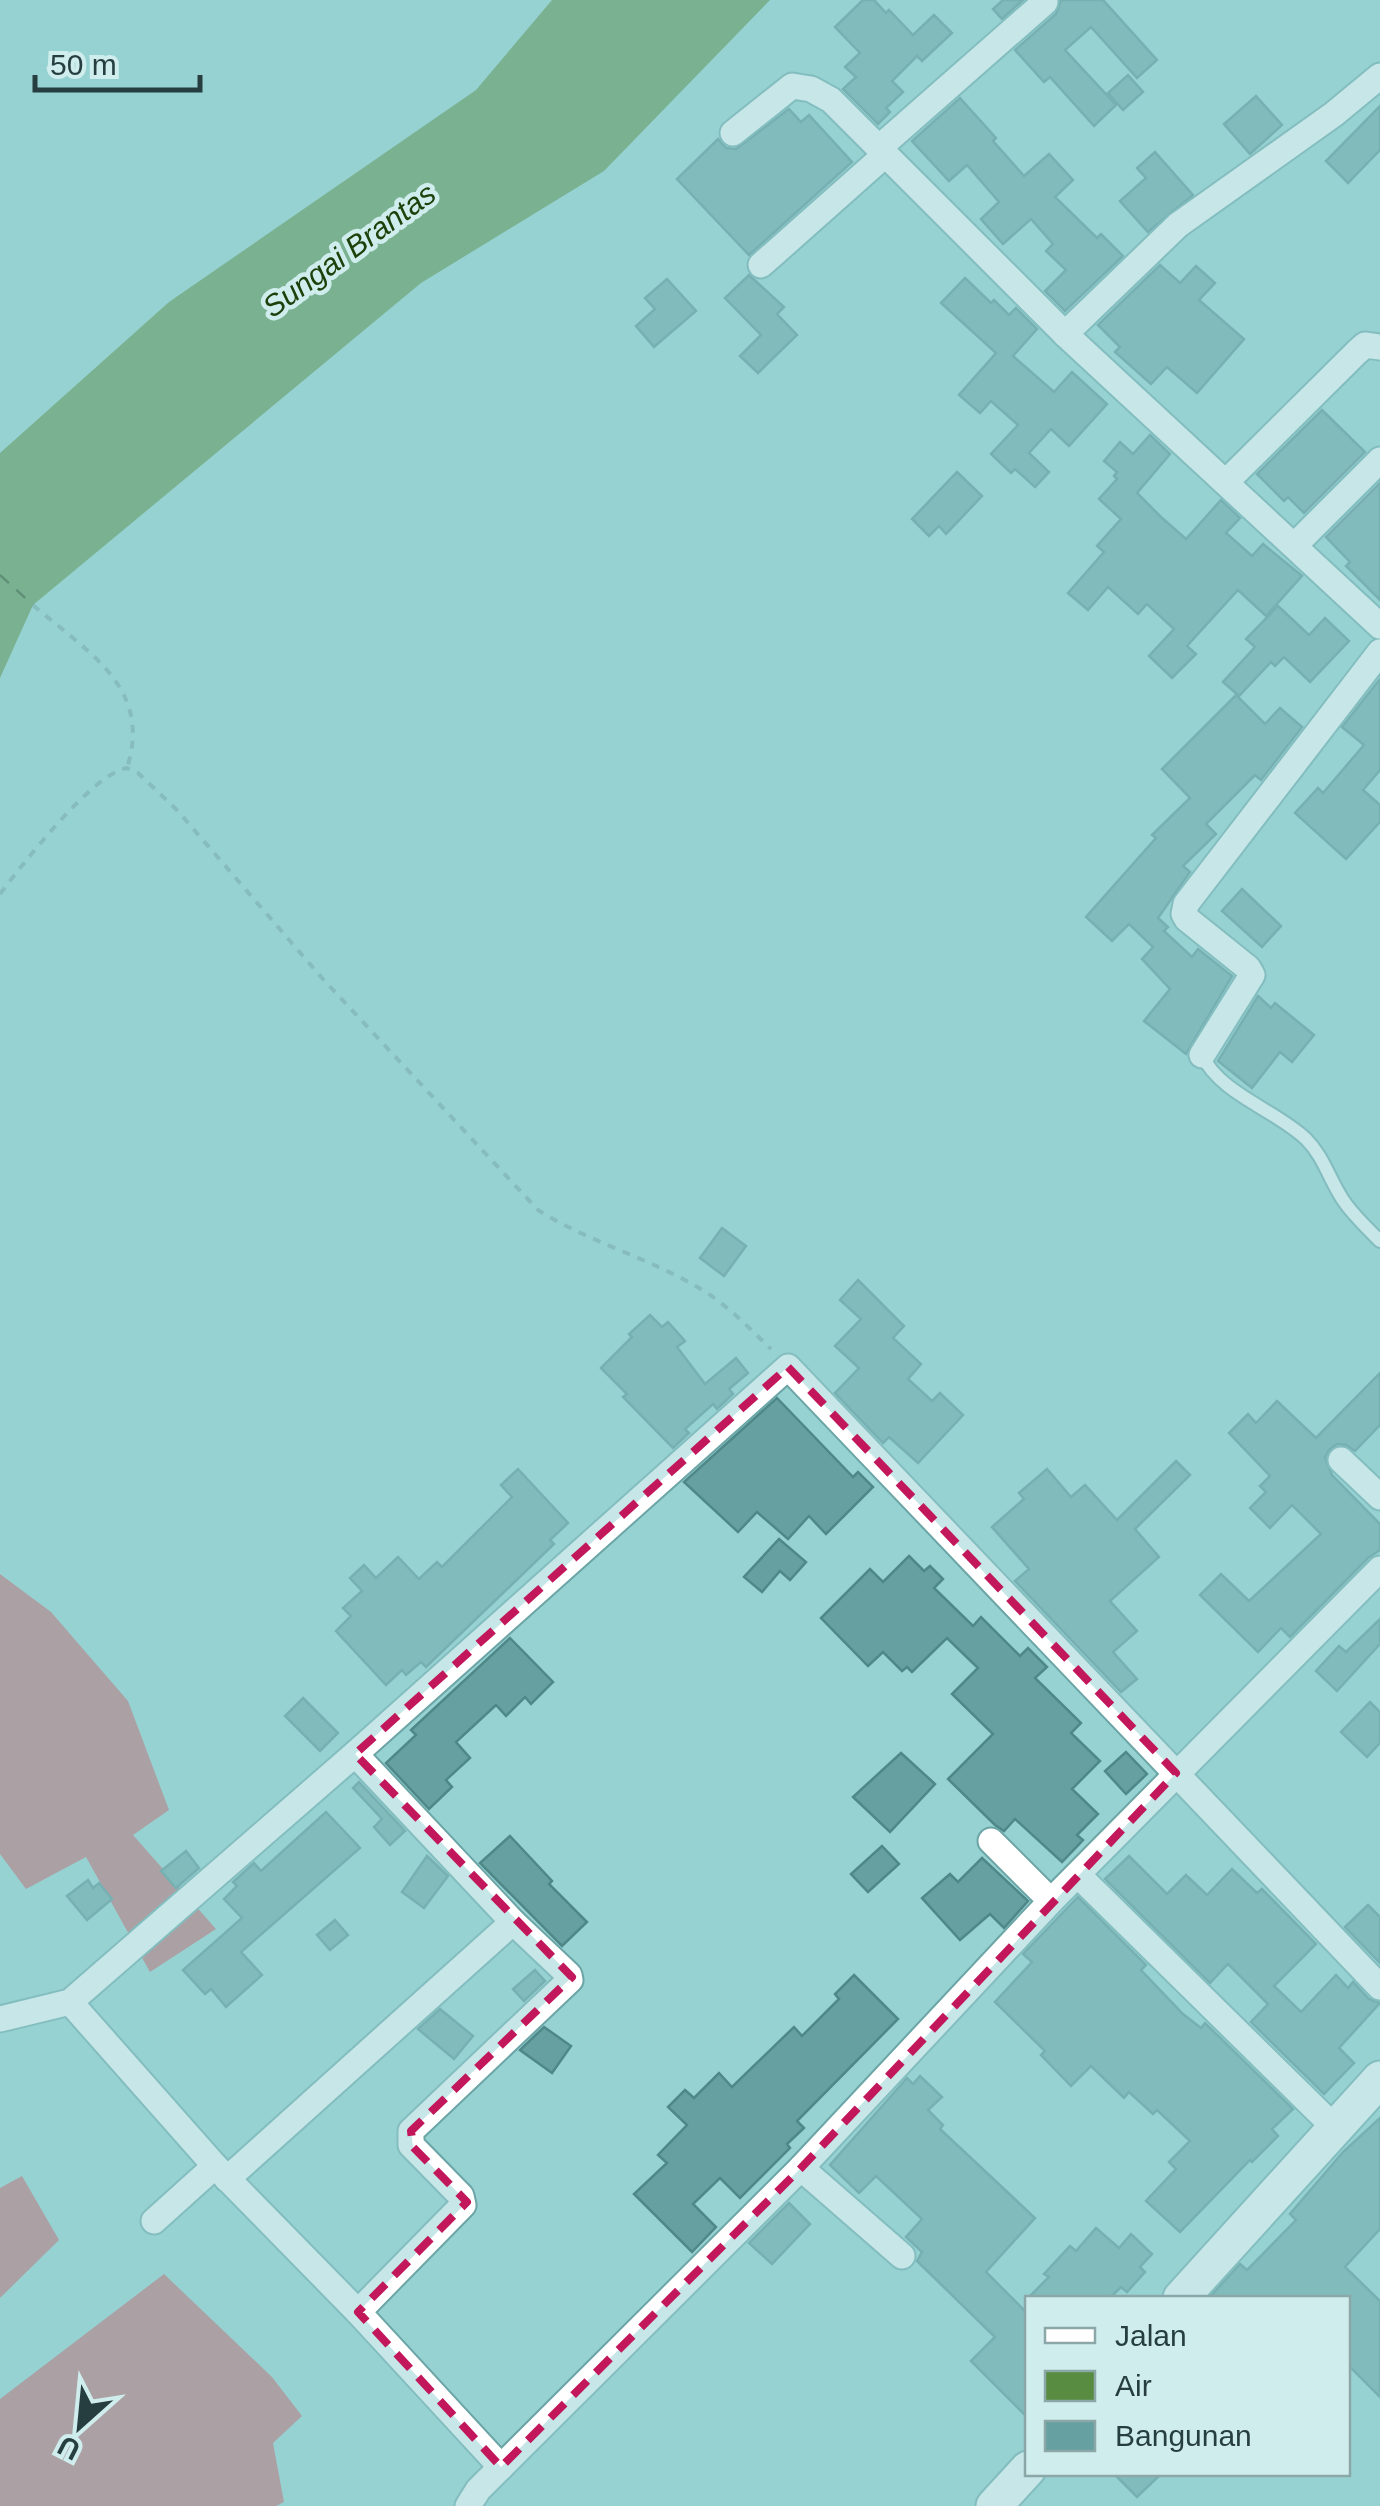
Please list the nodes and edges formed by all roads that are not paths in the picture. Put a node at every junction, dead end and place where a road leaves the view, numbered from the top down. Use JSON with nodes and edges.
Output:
{"nodes":[{"id":1,"x":1045,"y":2,"type":"edge"},
{"id":2,"x":1380,"y":76,"type":"edge"},
{"id":3,"x":734,"y":133,"type":"dead end"},
{"id":4,"x":883,"y":151,"type":"junction"},
{"id":5,"x":761,"y":265,"type":"dead end"},
{"id":6,"x":1065,"y":334,"type":"junction"},
{"id":7,"x":1380,"y":348,"type":"edge"},
{"id":8,"x":1380,"y":460,"type":"edge"},
{"id":9,"x":1226,"y":482,"type":"junction"},
{"id":10,"x":1294,"y":546,"type":"junction"},
{"id":11,"x":1380,"y":626,"type":"edge"},
{"id":12,"x":1380,"y":652,"type":"edge"},
{"id":13,"x":1202,"y":1056,"type":"joint"},
{"id":14,"x":1380,"y":1241,"type":"edge"},
{"id":15,"x":1341,"y":1460,"type":"dead end"},
{"id":16,"x":1380,"y":1497,"type":"edge"},
{"id":17,"x":1380,"y":1568,"type":"edge"},
{"id":18,"x":354,"y":1754,"type":"junction"},
{"id":19,"x":1176,"y":1773,"type":"junction"},
{"id":20,"x":991,"y":1840,"type":"dead end"},
{"id":21,"x":1078,"y":1875,"type":"junction"},
{"id":22,"x":1051,"y":1901,"type":"junction"},
{"id":23,"x":513,"y":1922,"type":"junction"},
{"id":24,"x":1380,"y":1988,"type":"edge"},
{"id":25,"x":70,"y":2002,"type":"junction"},
{"id":26,"x":0,"y":2019,"type":"edge"},
{"id":27,"x":1380,"y":2079,"type":"edge"},
{"id":28,"x":1335,"y":2128,"type":"junction"},
{"id":29,"x":802,"y":2168,"type":"junction"},
{"id":30,"x":221,"y":2172,"type":"junction"},
{"id":31,"x":154,"y":2221,"type":"dead end"},
{"id":32,"x":902,"y":2256,"type":"dead end"},
{"id":33,"x":1183,"y":2296,"type":"edge"},
{"id":34,"x":358,"y":2312,"type":"junction"},
{"id":35,"x":501,"y":2468,"type":"junction"},
{"id":36,"x":1025,"y":2471,"type":"edge"},
{"id":37,"x":468,"y":2506,"type":"edge"},
{"id":38,"x":994,"y":2506,"type":"edge"}],
"edges":[{"from":1,"to":4,"type":"street"},
{"from":2,"to":6,"type":"street"},
{"from":3,"to":4,"type":"street"},
{"from":4,"to":5,"type":"street"},
{"from":4,"to":6,"type":"street"},
{"from":6,"to":9,"type":"street"},
{"from":7,"to":9,"type":"street"},
{"from":8,"to":10,"type":"street"},
{"from":9,"to":10,"type":"street"},
{"from":10,"to":11,"type":"street"},
{"from":12,"to":13,"type":"street"},
{"from":13,"to":14,"type":"lane"},
{"from":15,"to":16,"type":"street"},
{"from":17,"to":19,"type":"street"},
{"from":18,"to":19,"type":"street"},
{"from":18,"to":23,"type":"street"},
{"from":18,"to":25,"type":"street"},
{"from":19,"to":21,"type":"street"},
{"from":19,"to":24,"type":"street"},
{"from":20,"to":22,"type":"street"},
{"from":21,"to":22,"type":"street"},
{"from":21,"to":28,"type":"street"},
{"from":22,"to":29,"type":"street"},
{"from":23,"to":30,"type":"street"},
{"from":23,"to":34,"type":"street"},
{"from":25,"to":26,"type":"street"},
{"from":25,"to":30,"type":"street"},
{"from":27,"to":28,"type":"main road"},
{"from":28,"to":33,"type":"main road"},
{"from":29,"to":32,"type":"street"},
{"from":29,"to":35,"type":"street"},
{"from":30,"to":31,"type":"street"},
{"from":30,"to":34,"type":"street"},
{"from":34,"to":35,"type":"street"},
{"from":35,"to":37,"type":"street"},
{"from":36,"to":38,"type":"main road"}]}
